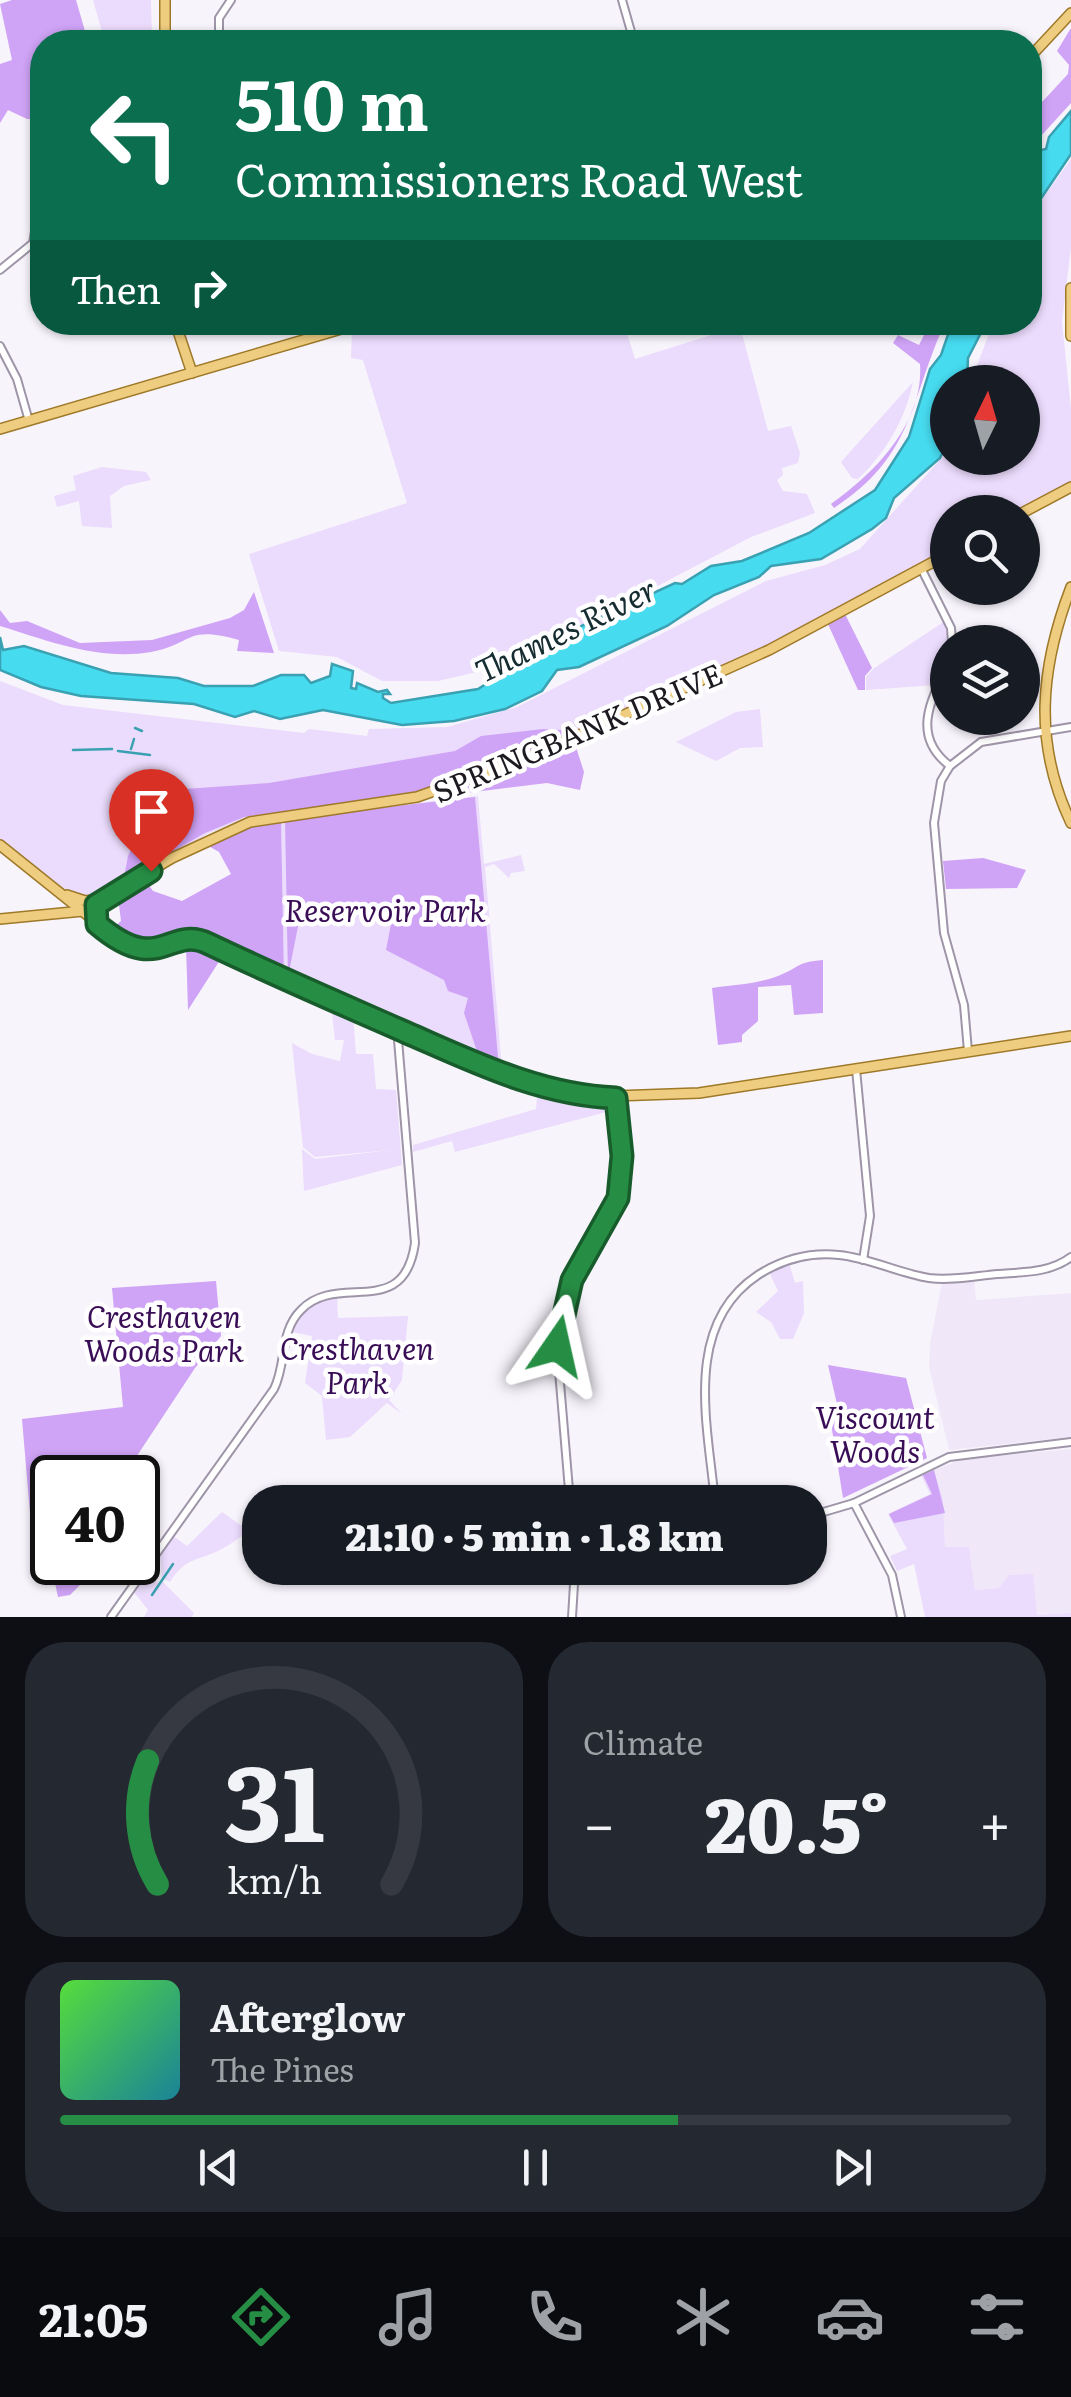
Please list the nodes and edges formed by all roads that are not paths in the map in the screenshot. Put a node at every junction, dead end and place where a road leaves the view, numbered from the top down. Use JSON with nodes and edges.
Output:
{"nodes":[{"id":1,"x":165,"y":0,"type":"edge"},
{"id":2,"x":231,"y":0,"type":"edge"},
{"id":3,"x":622,"y":0,"type":"edge"},
{"id":4,"x":1071,"y":12,"type":"edge"},
{"id":5,"x":164,"y":30,"type":"edge"},
{"id":6,"x":219,"y":30,"type":"edge"},
{"id":7,"x":631,"y":30,"type":"edge"},
{"id":8,"x":1042,"y":44,"type":"edge"},
{"id":9,"x":30,"y":245,"type":"edge"},
{"id":10,"x":0,"y":270,"type":"edge"},
{"id":11,"x":1071,"y":288,"type":"edge"},
{"id":12,"x":179,"y":335,"type":"edge"},
{"id":13,"x":321,"y":335,"type":"edge"},
{"id":14,"x":1071,"y":336,"type":"edge"},
{"id":15,"x":0,"y":346,"type":"edge"},
{"id":16,"x":192,"y":373,"type":"junction"},
{"id":17,"x":29,"y":421,"type":"junction"},
{"id":18,"x":0,"y":429,"type":"edge"},
{"id":19,"x":1071,"y":487,"type":"edge"},
{"id":20,"x":1040,"y":503,"type":"edge"},
{"id":21,"x":930,"y":563,"type":"edge"},
{"id":22,"x":921,"y":568,"type":"junction"},
{"id":23,"x":1071,"y":587,"type":"edge"},
{"id":24,"x":1071,"y":600,"type":"edge"},
{"id":25,"x":949,"y":625,"type":"edge"},
{"id":26,"x":930,"y":713,"type":"edge"},
{"id":27,"x":1071,"y":727,"type":"edge"},
{"id":28,"x":1047,"y":730,"type":"junction"},
{"id":29,"x":950,"y":766,"type":"junction"},
{"id":30,"x":1071,"y":810,"type":"edge"},
{"id":31,"x":1071,"y":823,"type":"edge"},
{"id":32,"x":0,"y":846,"type":"edge"},
{"id":33,"x":48,"y":882,"type":"junction"},
{"id":34,"x":117,"y":892,"type":"junction"},
{"id":35,"x":71,"y":901,"type":"junction"},
{"id":36,"x":96,"y":905,"type":"junction"},
{"id":37,"x":83,"y":912,"type":"junction"},
{"id":38,"x":52,"y":917,"type":"junction"},
{"id":39,"x":0,"y":918,"type":"edge"},
{"id":40,"x":97,"y":924,"type":"junction"},
{"id":41,"x":397,"y":1028,"type":"junction"},
{"id":42,"x":1071,"y":1036,"type":"edge"},
{"id":43,"x":968,"y":1051,"type":"junction"},
{"id":44,"x":856,"y":1069,"type":"junction"},
{"id":45,"x":616,"y":1098,"type":"junction"},
{"id":46,"x":1071,"y":1257,"type":"edge"},
{"id":47,"x":863,"y":1260,"type":"junction"},
{"id":48,"x":1071,"y":1442,"type":"edge"},
{"id":49,"x":569,"y":1485,"type":"edge"},
{"id":50,"x":713,"y":1485,"type":"edge"},
{"id":51,"x":854,"y":1503,"type":"junction"},
{"id":52,"x":827,"y":1511,"type":"edge"},
{"id":53,"x":574,"y":1585,"type":"edge"},
{"id":54,"x":111,"y":1617,"type":"edge"},
{"id":55,"x":572,"y":1617,"type":"edge"},
{"id":56,"x":901,"y":1617,"type":"edge"}],
"edges":[{"from":1,"to":5,"type":"main road"},
{"from":2,"to":6,"type":"street"},
{"from":3,"to":7,"type":"street"},
{"from":4,"to":8,"type":"main road"},
{"from":9,"to":10,"type":"street"},
{"from":11,"to":14,"type":"main road"},
{"from":12,"to":16,"type":"main road"},
{"from":13,"to":16,"type":"main road"},
{"from":15,"to":17,"type":"street"},
{"from":16,"to":17,"type":"main road"},
{"from":17,"to":18,"type":"main road"},
{"from":19,"to":20,"type":"main road"},
{"from":21,"to":22,"type":"main road","name":"SPRINGBANK DRIVE"},
{"from":22,"to":25,"type":"street"},
{"from":22,"to":34,"type":"main road","name":"SPRINGBANK DRIVE"},
{"from":23,"to":28,"type":"main road"},
{"from":24,"to":28,"type":"main road"},
{"from":26,"to":29,"type":"street"},
{"from":27,"to":28,"type":"street"},
{"from":28,"to":29,"type":"street"},
{"from":28,"to":30,"type":"main road"},
{"from":28,"to":31,"type":"main road"},
{"from":29,"to":43,"type":"street"},
{"from":32,"to":33,"type":"main road"},
{"from":33,"to":34,"type":"main road"},
{"from":33,"to":35,"type":"main road"},
{"from":34,"to":36,"type":"main road","name":"SPRINGBANK DRIVE"},
{"from":35,"to":37,"type":"main road"},
{"from":35,"to":38,"type":"main road"},
{"from":36,"to":37,"type":"main road","name":"SPRINGBANK DRIVE"},
{"from":36,"to":40,"type":"main road"},
{"from":37,"to":38,"type":"main road","name":"SPRINGBANK DRIVE"},
{"from":37,"to":40,"type":"main road"},
{"from":38,"to":39,"type":"main road"},
{"from":38,"to":40,"type":"main road"},
{"from":40,"to":41,"type":"main road"},
{"from":41,"to":45,"type":"main road"},
{"from":41,"to":54,"type":"street"},
{"from":42,"to":43,"type":"main road"},
{"from":43,"to":44,"type":"main road"},
{"from":44,"to":45,"type":"main road"},
{"from":44,"to":47,"type":"street"},
{"from":45,"to":49,"type":"street"},
{"from":46,"to":47,"type":"street"},
{"from":47,"to":50,"type":"street"},
{"from":48,"to":51,"type":"street"},
{"from":51,"to":52,"type":"street"},
{"from":51,"to":56,"type":"street"},
{"from":53,"to":55,"type":"street"}]}
